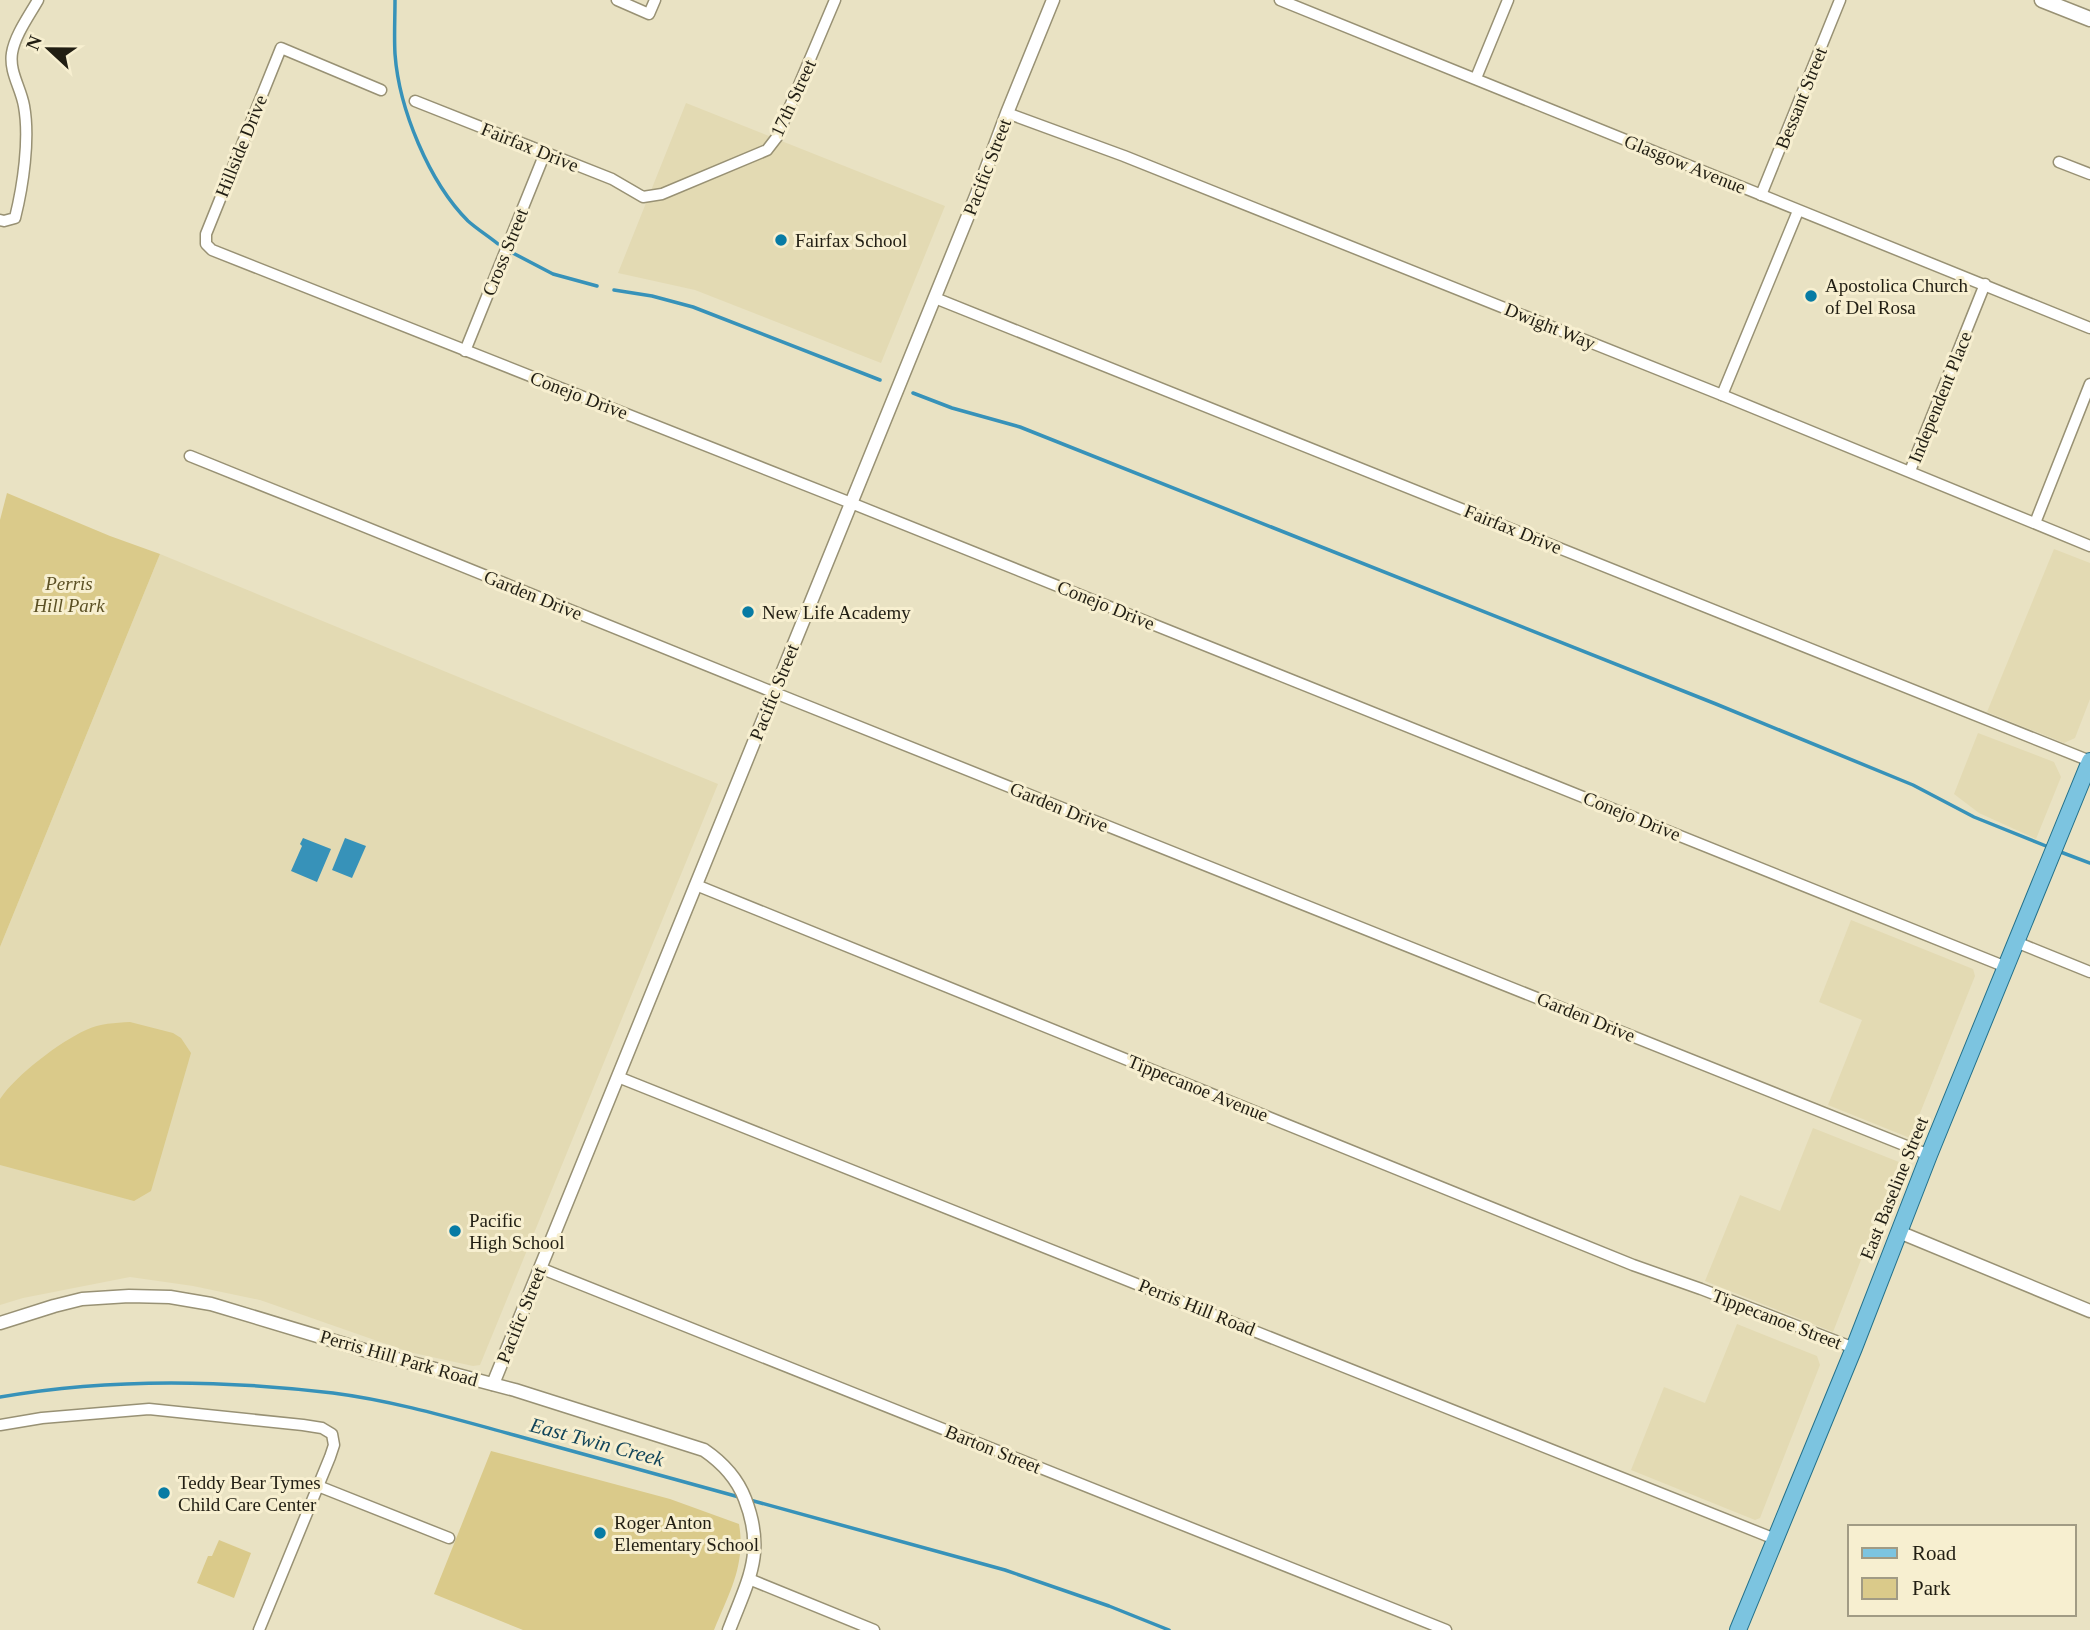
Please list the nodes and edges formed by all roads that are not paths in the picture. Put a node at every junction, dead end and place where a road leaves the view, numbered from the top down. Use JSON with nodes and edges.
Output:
{"nodes":[{"id":1,"x":38,"y":0,"type":"edge"},
{"id":2,"x":617,"y":0,"type":"edge"},
{"id":3,"x":655,"y":0,"type":"edge"},
{"id":4,"x":835,"y":0,"type":"edge"},
{"id":5,"x":1053,"y":0,"type":"edge"},
{"id":6,"x":1279,"y":0,"type":"edge"},
{"id":7,"x":1508,"y":0,"type":"edge"},
{"id":8,"x":1840,"y":0,"type":"edge"},
{"id":9,"x":2042,"y":0,"type":"edge"},
{"id":10,"x":2090,"y":19,"type":"edge"},
{"id":11,"x":1476,"y":78,"type":"junction"},
{"id":12,"x":381,"y":90,"type":"dead end"},
{"id":13,"x":415,"y":101,"type":"dead end"},
{"id":14,"x":1007,"y":113,"type":"junction"},
{"id":15,"x":545,"y":153,"type":"junction"},
{"id":16,"x":2059,"y":162,"type":"dead end"},
{"id":17,"x":2090,"y":174,"type":"edge"},
{"id":18,"x":1761,"y":195,"type":"junction"},
{"id":19,"x":643,"y":197,"type":"joint"},
{"id":20,"x":1798,"y":211,"type":"junction"},
{"id":21,"x":0,"y":220,"type":"edge"},
{"id":22,"x":206,"y":244,"type":"joint"},
{"id":23,"x":1985,"y":284,"type":"junction"},
{"id":24,"x":935,"y":298,"type":"junction"},
{"id":25,"x":2090,"y":328,"type":"edge"},
{"id":26,"x":465,"y":351,"type":"junction"},
{"id":27,"x":2090,"y":384,"type":"edge"},
{"id":28,"x":1722,"y":395,"type":"junction"},
{"id":29,"x":190,"y":456,"type":"dead end"},
{"id":30,"x":1910,"y":471,"type":"junction"},
{"id":31,"x":852,"y":503,"type":"junction"},
{"id":32,"x":2035,"y":523,"type":"junction"},
{"id":33,"x":2090,"y":546,"type":"edge"},
{"id":34,"x":774,"y":692,"type":"junction"},
{"id":35,"x":2090,"y":761,"type":"edge"},
{"id":36,"x":696,"y":885,"type":"junction"},
{"id":37,"x":2016,"y":942,"type":"junction"},
{"id":38,"x":2006,"y":967,"type":"junction"},
{"id":39,"x":2090,"y":972,"type":"edge"},
{"id":40,"x":618,"y":1077,"type":"junction"},
{"id":41,"x":1929,"y":1155,"type":"junction"},
{"id":42,"x":1899,"y":1232,"type":"junction"},
{"id":43,"x":540,"y":1268,"type":"junction"},
{"id":44,"x":1701,"y":1289,"type":"joint"},
{"id":45,"x":2090,"y":1311,"type":"edge"},
{"id":46,"x":0,"y":1322,"type":"edge"},
{"id":47,"x":1854,"y":1348,"type":"junction"},
{"id":48,"x":493,"y":1384,"type":"junction"},
{"id":49,"x":0,"y":1425,"type":"edge"},
{"id":50,"x":318,"y":1486,"type":"junction"},
{"id":51,"x":449,"y":1538,"type":"dead end"},
{"id":52,"x":1775,"y":1539,"type":"junction"},
{"id":53,"x":749,"y":1579,"type":"junction"},
{"id":54,"x":259,"y":1630,"type":"edge"},
{"id":55,"x":729,"y":1630,"type":"edge"},
{"id":56,"x":874,"y":1630,"type":"edge"},
{"id":57,"x":1446,"y":1630,"type":"edge"},
{"id":58,"x":1738,"y":1630,"type":"edge"}],
"edges":[{"from":1,"to":21,"type":"street"},
{"from":2,"to":3,"type":"street"},
{"from":4,"to":19,"type":"street","name":"17th Street"},
{"from":5,"to":14,"type":"street","name":"Pacific Street"},
{"from":6,"to":11,"type":"street","name":"Glasgow Avenue"},
{"from":7,"to":11,"type":"street"},
{"from":8,"to":18,"type":"street","name":"Bessant Street"},
{"from":9,"to":10,"type":"main road"},
{"from":11,"to":18,"type":"street","name":"Glasgow Avenue"},
{"from":12,"to":22,"type":"street","name":"Hillside Drive"},
{"from":13,"to":15,"type":"street","name":"Fairfax Drive"},
{"from":14,"to":24,"type":"street","name":"Pacific Street"},
{"from":14,"to":28,"type":"street","name":"Dwight Way"},
{"from":15,"to":19,"type":"street","name":"Fairfax Drive"},
{"from":15,"to":26,"type":"street","name":"Cross Street"},
{"from":16,"to":17,"type":"street"},
{"from":18,"to":20,"type":"street","name":"Glasgow Avenue"},
{"from":20,"to":23,"type":"street","name":"Glasgow Avenue"},
{"from":20,"to":28,"type":"street"},
{"from":22,"to":26,"type":"street","name":"Conejo Drive"},
{"from":23,"to":25,"type":"street","name":"Glasgow Avenue"},
{"from":23,"to":30,"type":"street","name":"Independent Place"},
{"from":24,"to":31,"type":"street","name":"Pacific Street"},
{"from":24,"to":35,"type":"street","name":"Fairfax Drive"},
{"from":26,"to":31,"type":"street","name":"Conejo Drive"},
{"from":27,"to":32,"type":"street"},
{"from":28,"to":30,"type":"street","name":"Dwight Way"},
{"from":29,"to":34,"type":"street","name":"Garden Drive"},
{"from":30,"to":32,"type":"street","name":"Dwight Way"},
{"from":31,"to":34,"type":"street","name":"Pacific Street"},
{"from":31,"to":38,"type":"street","name":"Conejo Drive"},
{"from":32,"to":33,"type":"street","name":"Dwight Way"},
{"from":34,"to":36,"type":"street","name":"Pacific Street"},
{"from":34,"to":41,"type":"street","name":"Garden Drive"},
{"from":35,"to":37,"type":"main road","name":"East Baseline Street"},
{"from":36,"to":40,"type":"street","name":"Pacific Street"},
{"from":36,"to":44,"type":"street","name":"Tippecanoe Avenue"},
{"from":37,"to":38,"type":"main road","name":"East Baseline Street"},
{"from":37,"to":39,"type":"street"},
{"from":38,"to":41,"type":"main road","name":"East Baseline Street"},
{"from":40,"to":43,"type":"street","name":"Pacific Street"},
{"from":40,"to":52,"type":"street","name":"Perris Hill Road"},
{"from":41,"to":42,"type":"main road","name":"East Baseline Street"},
{"from":42,"to":45,"type":"street"},
{"from":42,"to":47,"type":"main road","name":"East Baseline Street"},
{"from":43,"to":48,"type":"street","name":"Pacific Street"},
{"from":43,"to":57,"type":"street","name":"Barton Street"},
{"from":44,"to":47,"type":"street","name":"Tippecanoe Street"},
{"from":46,"to":48,"type":"street","name":"Perris Hill Park Road"},
{"from":47,"to":52,"type":"main road","name":"East Baseline Street"},
{"from":48,"to":53,"type":"street","name":"Perris Hill Park Road"},
{"from":49,"to":50,"type":"street"},
{"from":50,"to":51,"type":"street"},
{"from":50,"to":54,"type":"street"},
{"from":52,"to":58,"type":"main road","name":"East Baseline Street"},
{"from":53,"to":55,"type":"street"},
{"from":53,"to":56,"type":"street"}]}
